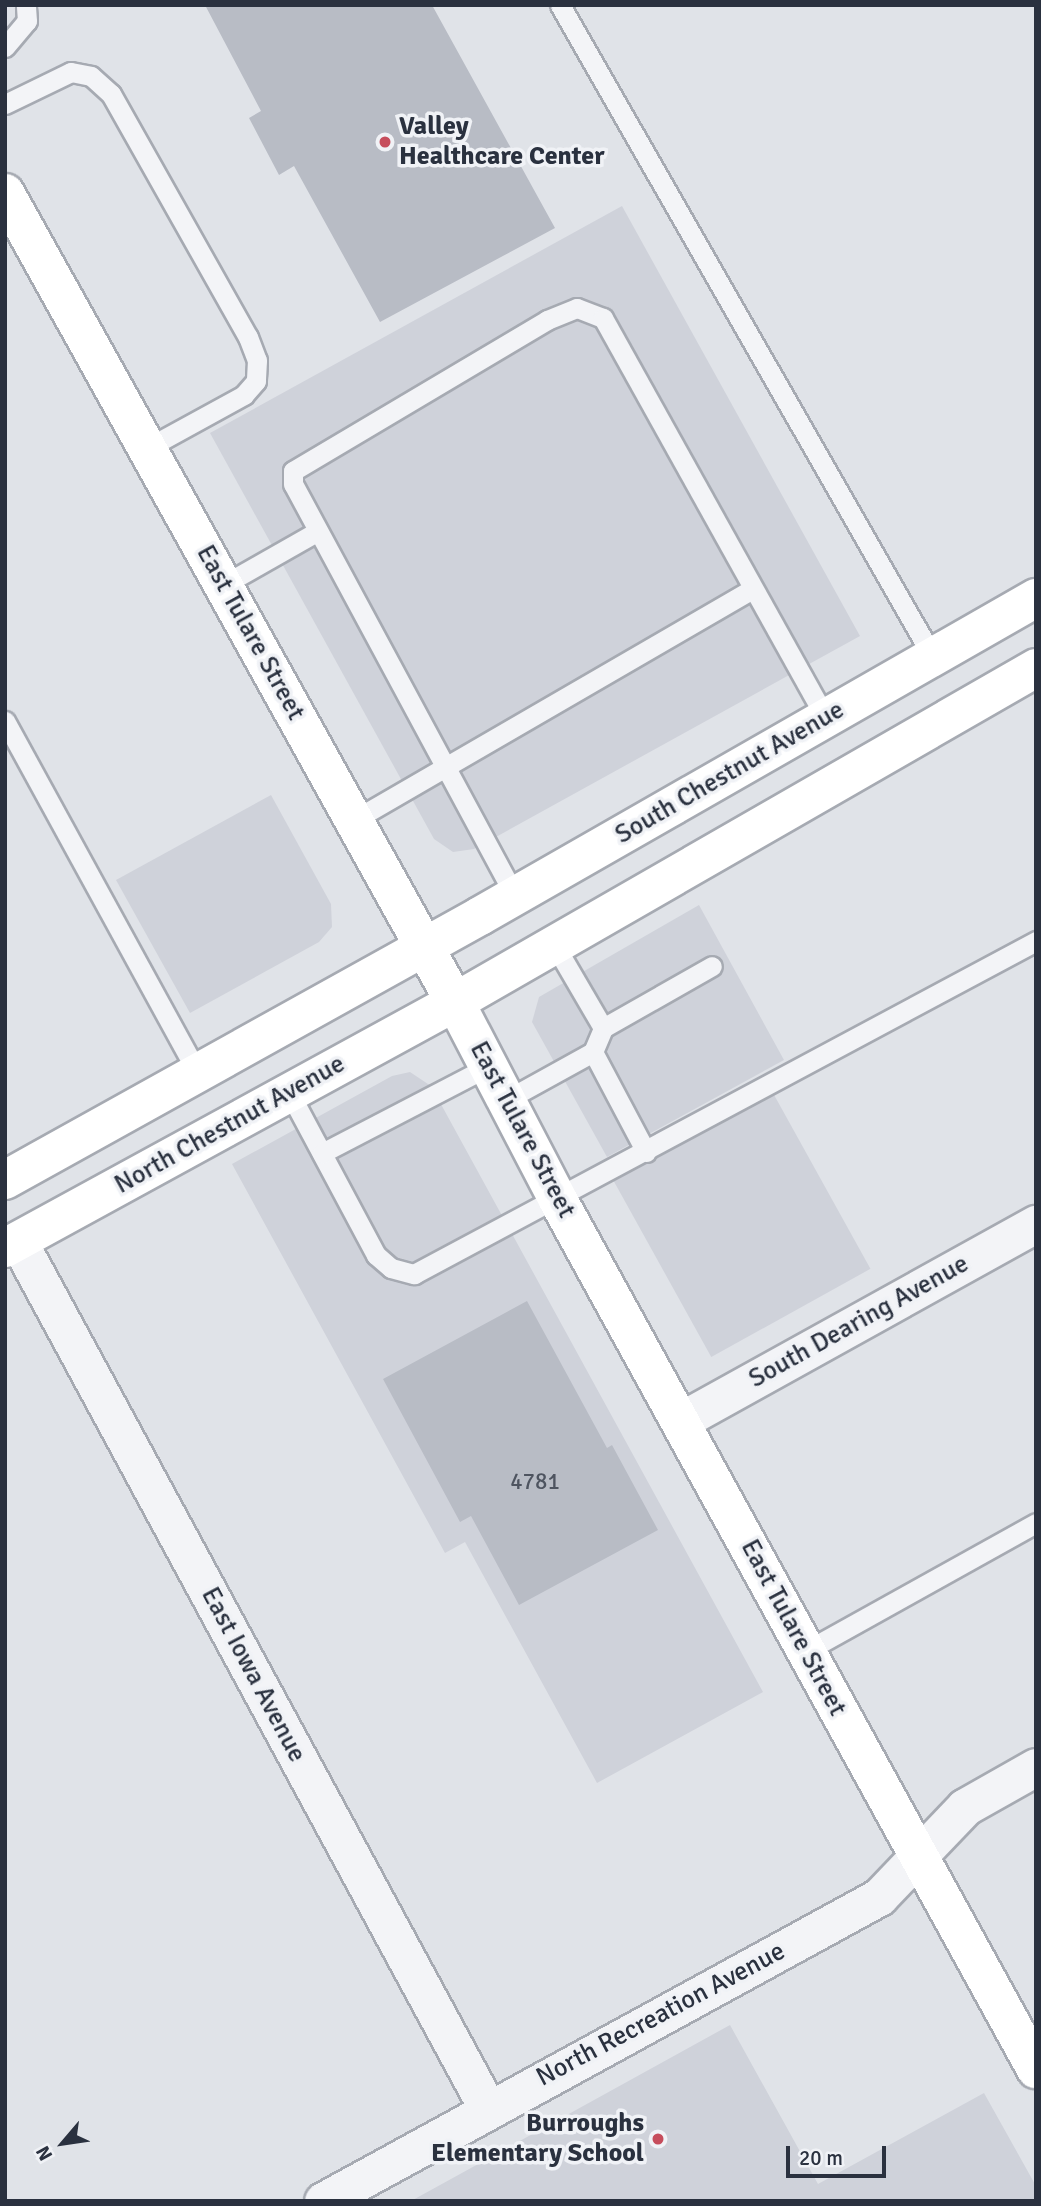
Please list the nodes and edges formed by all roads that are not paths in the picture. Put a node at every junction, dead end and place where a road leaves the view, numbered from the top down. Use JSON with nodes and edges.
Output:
{"nodes":[{"id":1,"x":26,"y":5,"type":"edge"},
{"id":2,"x":560,"y":5,"type":"edge"},
{"id":3,"x":5,"y":47,"type":"edge"},
{"id":4,"x":5,"y":104,"type":"edge"},
{"id":5,"x":5,"y":193,"type":"edge"},
{"id":6,"x":147,"y":448,"type":"junction"},
{"id":7,"x":318,"y":531,"type":"junction"},
{"id":8,"x":223,"y":585,"type":"junction"},
{"id":9,"x":753,"y":589,"type":"junction"},
{"id":10,"x":1036,"y":598,"type":"edge"},
{"id":11,"x":933,"y":657,"type":"junction"},
{"id":12,"x":1036,"y":668,"type":"edge"},
{"id":13,"x":826,"y":718,"type":"junction"},
{"id":14,"x":5,"y":721,"type":"edge"},
{"id":15,"x":445,"y":766,"type":"junction"},
{"id":16,"x":354,"y":820,"type":"junction"},
{"id":17,"x":515,"y":896,"type":"junction"},
{"id":18,"x":1036,"y":941,"type":"edge"},
{"id":19,"x":554,"y":944,"type":"junction"},
{"id":20,"x":424,"y":947,"type":"junction"},
{"id":21,"x":712,"y":967,"type":"dead end"},
{"id":22,"x":455,"y":1002,"type":"junction"},
{"id":23,"x":603,"y":1028,"type":"junction"},
{"id":24,"x":593,"y":1052,"type":"junction"},
{"id":25,"x":489,"y":1066,"type":"junction"},
{"id":26,"x":198,"y":1073,"type":"junction"},
{"id":27,"x":289,"y":1092,"type":"junction"},
{"id":28,"x":506,"y":1100,"type":"junction"},
{"id":29,"x":646,"y":1152,"type":"junction"},
{"id":30,"x":322,"y":1153,"type":"junction"},
{"id":31,"x":5,"y":1180,"type":"edge"},
{"id":32,"x":558,"y":1200,"type":"junction"},
{"id":33,"x":1036,"y":1224,"type":"edge"},
{"id":34,"x":12,"y":1245,"type":"edge"},
{"id":35,"x":682,"y":1420,"type":"junction"},
{"id":36,"x":1036,"y":1523,"type":"edge"},
{"id":37,"x":806,"y":1651,"type":"junction"},
{"id":38,"x":1036,"y":1767,"type":"edge"},
{"id":39,"x":918,"y":1858,"type":"junction"},
{"id":40,"x":1036,"y":2069,"type":"edge"},
{"id":41,"x":488,"y":2109,"type":"junction"},
{"id":42,"x":323,"y":2201,"type":"edge"}],
"edges":[{"from":1,"to":3,"type":"lane"},
{"from":2,"to":11,"type":"lane"},
{"from":4,"to":6,"type":"lane"},
{"from":5,"to":6,"type":"main road","name":"East Tulare Street"},
{"from":6,"to":8,"type":"main road","name":"East Tulare Street"},
{"from":7,"to":8,"type":"lane"},
{"from":7,"to":9,"type":"lane"},
{"from":7,"to":15,"type":"lane"},
{"from":8,"to":16,"type":"main road","name":"East Tulare Street"},
{"from":9,"to":13,"type":"lane"},
{"from":9,"to":15,"type":"lane"},
{"from":10,"to":11,"type":"main road","name":"South Chestnut Avenue"},
{"from":11,"to":13,"type":"main road","name":"South Chestnut Avenue"},
{"from":12,"to":19,"type":"main road"},
{"from":13,"to":17,"type":"main road","name":"South Chestnut Avenue"},
{"from":14,"to":26,"type":"lane"},
{"from":15,"to":16,"type":"lane"},
{"from":15,"to":17,"type":"lane"},
{"from":16,"to":20,"type":"main road","name":"East Tulare Street"},
{"from":17,"to":20,"type":"main road","name":"South Chestnut Avenue"},
{"from":18,"to":29,"type":"lane"},
{"from":19,"to":22,"type":"main road"},
{"from":19,"to":23,"type":"lane"},
{"from":20,"to":22,"type":"main road","name":"East Tulare Street"},
{"from":20,"to":26,"type":"main road"},
{"from":21,"to":23,"type":"lane"},
{"from":22,"to":25,"type":"main road","name":"East Tulare Street"},
{"from":22,"to":27,"type":"main road","name":"North Chestnut Avenue"},
{"from":23,"to":24,"type":"lane"},
{"from":24,"to":28,"type":"lane"},
{"from":24,"to":29,"type":"lane"},
{"from":25,"to":28,"type":"main road","name":"East Tulare Street"},
{"from":25,"to":30,"type":"lane"},
{"from":26,"to":31,"type":"main road"},
{"from":27,"to":30,"type":"lane"},
{"from":27,"to":34,"type":"main road","name":"North Chestnut Avenue"},
{"from":28,"to":32,"type":"main road","name":"East Tulare Street"},
{"from":29,"to":32,"type":"lane"},
{"from":30,"to":32,"type":"lane"},
{"from":32,"to":35,"type":"main road","name":"East Tulare Street"},
{"from":33,"to":35,"type":"street","name":"South Dearing Avenue"},
{"from":34,"to":41,"type":"street","name":"East Iowa Avenue"},
{"from":35,"to":37,"type":"main road","name":"East Tulare Street"},
{"from":36,"to":37,"type":"lane"},
{"from":37,"to":39,"type":"main road","name":"East Tulare Street"},
{"from":38,"to":39,"type":"street","name":"North Recreation Avenue"},
{"from":39,"to":40,"type":"main road","name":"East Tulare Street"},
{"from":39,"to":41,"type":"street","name":"North Recreation Avenue"},
{"from":41,"to":42,"type":"street","name":"North Recreation Avenue"}]}
